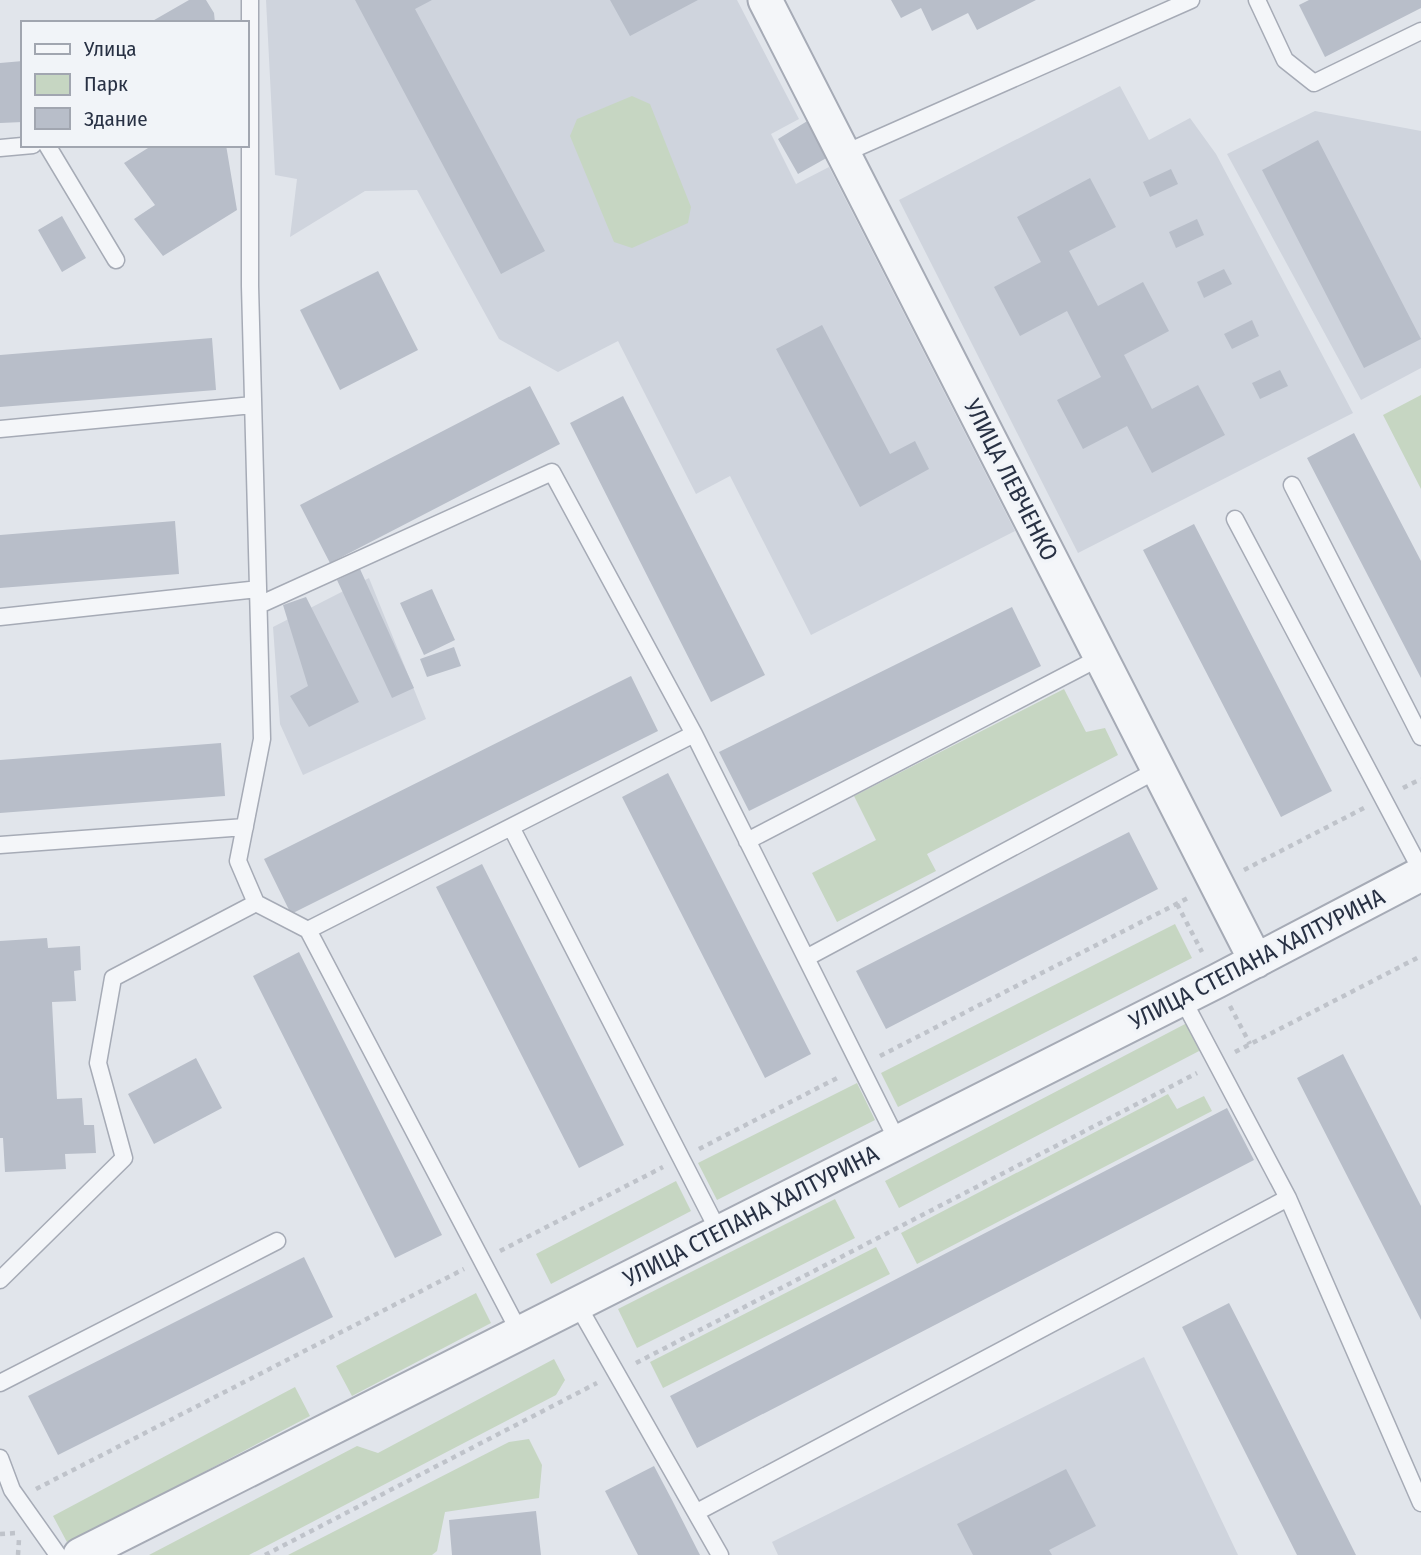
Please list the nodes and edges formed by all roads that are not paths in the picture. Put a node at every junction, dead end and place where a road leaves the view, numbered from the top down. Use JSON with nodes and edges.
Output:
{"nodes":[{"id":1,"x":250,"y":0,"type":"edge"},
{"id":2,"x":765,"y":0,"type":"edge"},
{"id":3,"x":1191,"y":0,"type":"edge"},
{"id":4,"x":1257,"y":0,"type":"edge"},
{"id":5,"x":1421,"y":32,"type":"edge"},
{"id":6,"x":21,"y":146,"type":"edge"},
{"id":7,"x":48,"y":147,"type":"edge"},
{"id":8,"x":0,"y":148,"type":"edge"},
{"id":9,"x":845,"y":153,"type":"junction"},
{"id":10,"x":116,"y":260,"type":"dead end"},
{"id":11,"x":253,"y":405,"type":"junction"},
{"id":12,"x":0,"y":429,"type":"edge"},
{"id":13,"x":1292,"y":485,"type":"dead end"},
{"id":14,"x":1235,"y":519,"type":"dead end"},
{"id":15,"x":258,"y":589,"type":"junction"},
{"id":16,"x":259,"y":605,"type":"junction"},
{"id":17,"x":0,"y":617,"type":"edge"},
{"id":18,"x":1101,"y":657,"type":"junction"},
{"id":19,"x":694,"y":734,"type":"junction"},
{"id":20,"x":1421,"y":737,"type":"edge"},
{"id":21,"x":1158,"y":769,"type":"junction"},
{"id":22,"x":244,"y":827,"type":"junction"},
{"id":23,"x":511,"y":827,"type":"junction"},
{"id":24,"x":747,"y":841,"type":"junction"},
{"id":25,"x":0,"y":845,"type":"edge"},
{"id":26,"x":1421,"y":872,"type":"edge"},
{"id":27,"x":256,"y":904,"type":"junction"},
{"id":28,"x":308,"y":930,"type":"junction"},
{"id":29,"x":806,"y":958,"type":"junction"},
{"id":30,"x":1256,"y":961,"type":"junction"},
{"id":31,"x":1182,"y":998,"type":"junction"},
{"id":32,"x":898,"y":1142,"type":"junction"},
{"id":33,"x":1288,"y":1198,"type":"junction"},
{"id":34,"x":719,"y":1232,"type":"junction"},
{"id":35,"x":277,"y":1241,"type":"dead end"},
{"id":36,"x":0,"y":1280,"type":"edge"},
{"id":37,"x":577,"y":1304,"type":"junction"},
{"id":38,"x":520,"y":1333,"type":"junction"},
{"id":39,"x":0,"y":1383,"type":"edge"},
{"id":40,"x":0,"y":1458,"type":"edge"},
{"id":41,"x":1421,"y":1503,"type":"edge"},
{"id":42,"x":697,"y":1511,"type":"junction"},
{"id":43,"x":58,"y":1555,"type":"edge"},
{"id":44,"x":80,"y":1555,"type":"edge"},
{"id":45,"x":720,"y":1555,"type":"edge"}],
"edges":[{"from":1,"to":11,"type":"lane"},
{"from":2,"to":9,"type":"street","name":"УЛИЦА ЛЕВЧЕНКО"},
{"from":3,"to":9,"type":"lane"},
{"from":4,"to":5,"type":"lane"},
{"from":6,"to":8,"type":"lane"},
{"from":7,"to":10,"type":"lane"},
{"from":9,"to":18,"type":"street","name":"УЛИЦА ЛЕВЧЕНКО"},
{"from":11,"to":12,"type":"lane"},
{"from":11,"to":15,"type":"lane"},
{"from":13,"to":20,"type":"lane"},
{"from":14,"to":26,"type":"lane"},
{"from":15,"to":16,"type":"lane"},
{"from":15,"to":17,"type":"lane"},
{"from":16,"to":19,"type":"lane"},
{"from":16,"to":22,"type":"lane"},
{"from":18,"to":21,"type":"street","name":"УЛИЦА ЛЕВЧЕНКО"},
{"from":18,"to":24,"type":"lane"},
{"from":19,"to":23,"type":"lane"},
{"from":19,"to":24,"type":"lane"},
{"from":21,"to":29,"type":"lane"},
{"from":21,"to":30,"type":"street","name":"УЛИЦА ЛЕВЧЕНКО"},
{"from":22,"to":25,"type":"lane"},
{"from":22,"to":27,"type":"lane"},
{"from":23,"to":28,"type":"lane"},
{"from":23,"to":34,"type":"lane"},
{"from":24,"to":29,"type":"lane"},
{"from":26,"to":30,"type":"street","name":"УЛИЦА СТЕПАНА ХАЛТУРИНА"},
{"from":27,"to":28,"type":"lane"},
{"from":27,"to":36,"type":"lane"},
{"from":28,"to":38,"type":"lane"},
{"from":29,"to":32,"type":"lane"},
{"from":30,"to":31,"type":"street","name":"УЛИЦА СТЕПАНА ХАЛТУРИНА"},
{"from":31,"to":32,"type":"street","name":"УЛИЦА СТЕПАНА ХАЛТУРИНА"},
{"from":31,"to":33,"type":"lane"},
{"from":32,"to":34,"type":"street","name":"УЛИЦА СТЕПАНА ХАЛТУРИНА"},
{"from":33,"to":41,"type":"lane"},
{"from":33,"to":42,"type":"lane"},
{"from":34,"to":37,"type":"street","name":"УЛИЦА СТЕПАНА ХАЛТУРИНА"},
{"from":35,"to":39,"type":"lane"},
{"from":37,"to":38,"type":"street","name":"УЛИЦА СТЕПАНА ХАЛТУРИНА"},
{"from":37,"to":42,"type":"lane"},
{"from":38,"to":44,"type":"street","name":"УЛИЦА СТЕПАНА ХАЛТУРИНА"},
{"from":40,"to":43,"type":"lane"},
{"from":42,"to":45,"type":"lane"}]}
